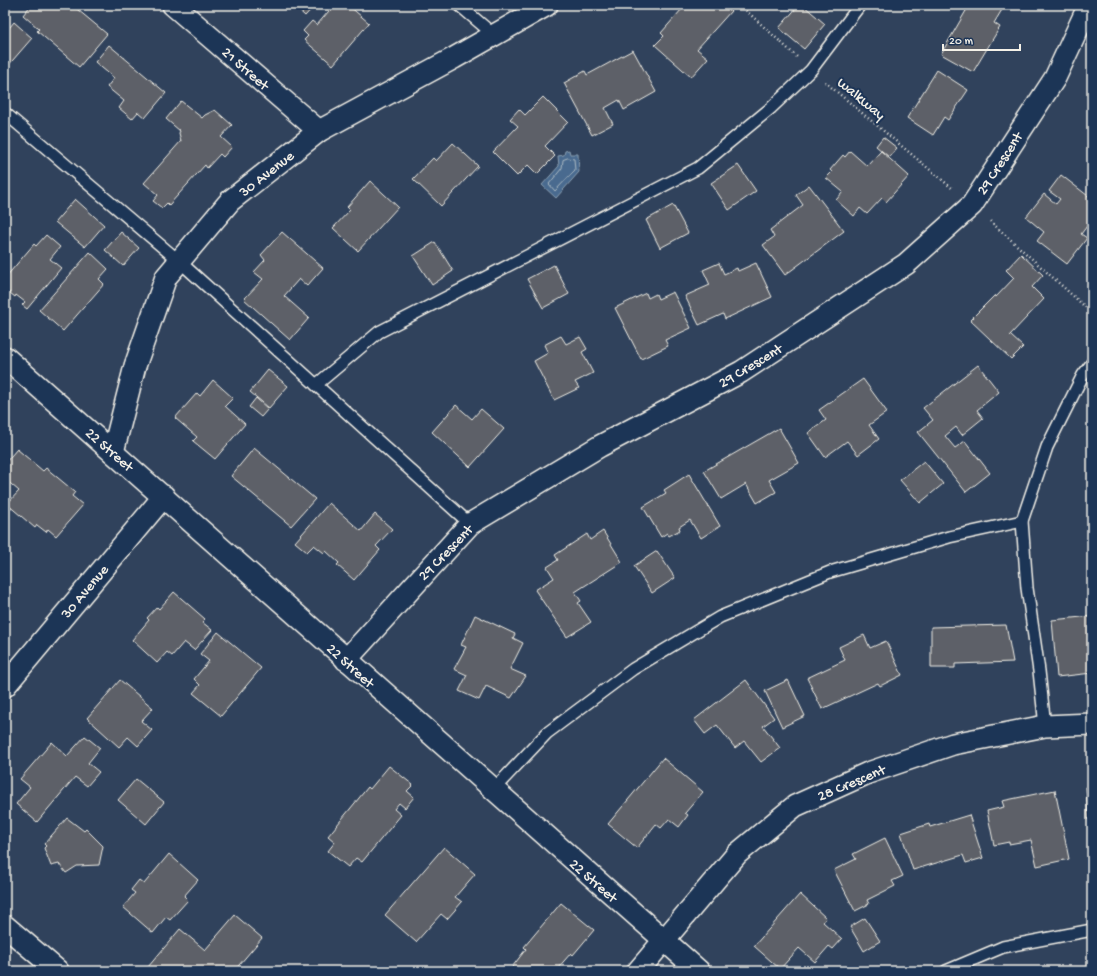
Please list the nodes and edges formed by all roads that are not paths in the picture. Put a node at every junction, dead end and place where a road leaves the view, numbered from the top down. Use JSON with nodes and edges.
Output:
{"nodes":[{"id":1,"x":173,"y":5,"type":"edge"},
{"id":2,"x":459,"y":5,"type":"edge"},
{"id":3,"x":547,"y":5,"type":"edge"},
{"id":4,"x":860,"y":5,"type":"edge"},
{"id":5,"x":1089,"y":5,"type":"edge"},
{"id":6,"x":494,"y":35,"type":"junction"},
{"id":7,"x":5,"y":113,"type":"edge"},
{"id":8,"x":319,"y":131,"type":"junction"},
{"id":9,"x":179,"y":261,"type":"junction"},
{"id":10,"x":5,"y":357,"type":"edge"},
{"id":11,"x":1092,"y":363,"type":"edge"},
{"id":12,"x":316,"y":386,"type":"junction"},
{"id":13,"x":114,"y":452,"type":"junction"},
{"id":14,"x":164,"y":496,"type":"junction"},
{"id":15,"x":1022,"y":521,"type":"junction"},
{"id":16,"x":470,"y":524,"type":"junction"},
{"id":17,"x":346,"y":660,"type":"junction"},
{"id":18,"x":5,"y":686,"type":"edge"},
{"id":19,"x":1092,"y":724,"type":"edge"},
{"id":20,"x":1045,"y":726,"type":"junction"},
{"id":21,"x":493,"y":790,"type":"junction"},
{"id":22,"x":5,"y":926,"type":"edge"},
{"id":23,"x":1092,"y":930,"type":"edge"},
{"id":24,"x":664,"y":941,"type":"junction"},
{"id":25,"x":58,"y":971,"type":"edge"},
{"id":26,"x":638,"y":971,"type":"edge"},
{"id":27,"x":699,"y":971,"type":"edge"},
{"id":28,"x":946,"y":971,"type":"edge"}],
"edges":[{"from":1,"to":8,"type":"street","name":"21 Street"},
{"from":2,"to":6,"type":"lane"},
{"from":3,"to":6,"type":"street","name":"30 Avenue"},
{"from":4,"to":12,"type":"lane"},
{"from":5,"to":16,"type":"street","name":"29 Crescent"},
{"from":6,"to":8,"type":"street","name":"30 Avenue"},
{"from":7,"to":9,"type":"lane"},
{"from":8,"to":9,"type":"street","name":"30 Avenue"},
{"from":9,"to":12,"type":"lane"},
{"from":9,"to":13,"type":"street","name":"30 Avenue"},
{"from":10,"to":13,"type":"street","name":"22 Street"},
{"from":11,"to":15,"type":"lane"},
{"from":12,"to":16,"type":"lane"},
{"from":13,"to":14,"type":"street","name":"22 Street"},
{"from":14,"to":17,"type":"street","name":"22 Street"},
{"from":14,"to":18,"type":"street","name":"30 Avenue"},
{"from":15,"to":20,"type":"lane"},
{"from":15,"to":21,"type":"lane"},
{"from":16,"to":17,"type":"street","name":"29 Crescent"},
{"from":17,"to":21,"type":"street","name":"22 Street"},
{"from":19,"to":20,"type":"street","name":"28 Crescent"},
{"from":20,"to":24,"type":"street","name":"28 Crescent"},
{"from":21,"to":24,"type":"street","name":"22 Street"},
{"from":22,"to":25,"type":"street"},
{"from":23,"to":28,"type":"lane"},
{"from":24,"to":26,"type":"street","name":"28 Crescent"},
{"from":24,"to":27,"type":"street","name":"22 Street"}]}
